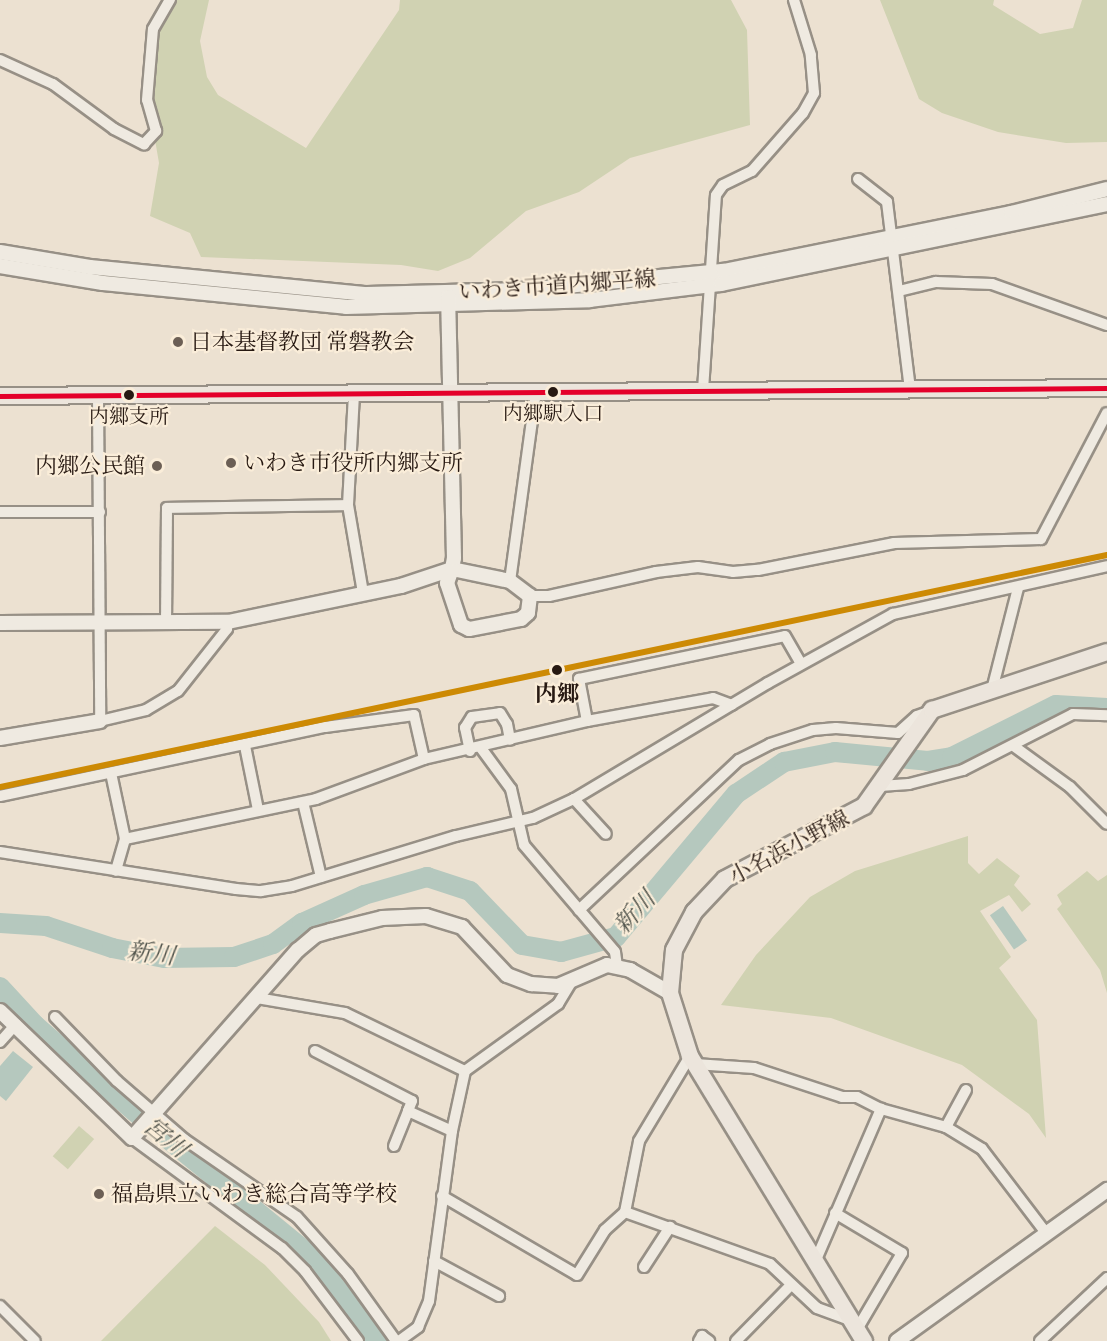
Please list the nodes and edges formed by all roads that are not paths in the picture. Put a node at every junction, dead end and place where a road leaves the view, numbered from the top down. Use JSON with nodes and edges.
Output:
{"nodes":[{"id":1,"x":170,"y":0,"type":"edge"},
{"id":2,"x":794,"y":0,"type":"edge"},
{"id":3,"x":0,"y":60,"type":"edge"},
{"id":4,"x":858,"y":179,"type":"dead end"},
{"id":5,"x":1107,"y":189,"type":"edge"},
{"id":6,"x":1107,"y":204,"type":"edge"},
{"id":7,"x":892,"y":236,"type":"junction"},
{"id":8,"x":891,"y":251,"type":"junction"},
{"id":9,"x":0,"y":252,"type":"edge"},
{"id":10,"x":0,"y":266,"type":"edge"},
{"id":11,"x":712,"y":279,"type":"junction"},
{"id":12,"x":899,"y":291,"type":"junction"},
{"id":13,"x":448,"y":299,"type":"junction"},
{"id":14,"x":1107,"y":325,"type":"edge"},
{"id":15,"x":910,"y":388,"type":"junction"},
{"id":16,"x":1107,"y":388,"type":"edge"},
{"id":17,"x":703,"y":390,"type":"junction"},
{"id":18,"x":450,"y":391,"type":"junction"},
{"id":19,"x":536,"y":392,"type":"junction"},
{"id":20,"x":354,"y":394,"type":"junction"},
{"id":21,"x":0,"y":396,"type":"edge"},
{"id":22,"x":98,"y":396,"type":"junction"},
{"id":23,"x":1107,"y":413,"type":"edge"},
{"id":24,"x":348,"y":505,"type":"junction"},
{"id":25,"x":0,"y":512,"type":"edge"},
{"id":26,"x":100,"y":512,"type":"junction"},
{"id":27,"x":1107,"y":566,"type":"edge"},
{"id":28,"x":452,"y":569,"type":"junction"},
{"id":29,"x":510,"y":581,"type":"junction"},
{"id":30,"x":1018,"y":588,"type":"junction"},
{"id":31,"x":363,"y":594,"type":"junction"},
{"id":32,"x":530,"y":596,"type":"junction"},
{"id":33,"x":166,"y":622,"type":"junction"},
{"id":34,"x":228,"y":622,"type":"junction"},
{"id":35,"x":0,"y":623,"type":"edge"},
{"id":36,"x":99,"y":623,"type":"junction"},
{"id":37,"x":1107,"y":652,"type":"edge"},
{"id":38,"x":1090,"y":658,"type":"junction"},
{"id":39,"x":1107,"y":662,"type":"edge"},
{"id":40,"x":801,"y":664,"type":"junction"},
{"id":41,"x":992,"y":690,"type":"junction"},
{"id":42,"x":732,"y":705,"type":"junction"},
{"id":43,"x":932,"y":710,"type":"junction"},
{"id":44,"x":1107,"y":715,"type":"edge"},
{"id":45,"x":100,"y":721,"type":"junction"},
{"id":46,"x":587,"y":721,"type":"junction"},
{"id":47,"x":0,"y":738,"type":"edge"},
{"id":48,"x":510,"y":740,"type":"junction"},
{"id":49,"x":245,"y":746,"type":"junction"},
{"id":50,"x":1015,"y":747,"type":"junction"},
{"id":51,"x":476,"y":749,"type":"junction"},
{"id":52,"x":424,"y":759,"type":"junction"},
{"id":53,"x":111,"y":773,"type":"junction"},
{"id":54,"x":885,"y":780,"type":"junction"},
{"id":55,"x":0,"y":796,"type":"edge"},
{"id":56,"x":574,"y":799,"type":"junction"},
{"id":57,"x":303,"y":802,"type":"junction"},
{"id":58,"x":258,"y":810,"type":"junction"},
{"id":59,"x":518,"y":822,"type":"junction"},
{"id":60,"x":1107,"y":824,"type":"edge"},
{"id":61,"x":606,"y":834,"type":"dead end"},
{"id":62,"x":125,"y":839,"type":"junction"},
{"id":63,"x":0,"y":852,"type":"edge"},
{"id":64,"x":116,"y":871,"type":"junction"},
{"id":65,"x":321,"y":877,"type":"junction"},
{"id":66,"x":581,"y":912,"type":"junction"},
{"id":67,"x":617,"y":967,"type":"junction"},
{"id":68,"x":572,"y":981,"type":"junction"},
{"id":69,"x":670,"y":993,"type":"junction"},
{"id":70,"x":257,"y":998,"type":"junction"},
{"id":71,"x":0,"y":1011,"type":"edge"},
{"id":72,"x":55,"y":1017,"type":"dead end"},
{"id":73,"x":16,"y":1024,"type":"junction"},
{"id":74,"x":0,"y":1042,"type":"edge"},
{"id":75,"x":315,"y":1050,"type":"dead end"},
{"id":76,"x":693,"y":1060,"type":"junction"},
{"id":77,"x":465,"y":1071,"type":"junction"},
{"id":78,"x":966,"y":1090,"type":"dead end"},
{"id":79,"x":409,"y":1109,"type":"junction"},
{"id":80,"x":881,"y":1109,"type":"junction"},
{"id":81,"x":153,"y":1114,"type":"junction"},
{"id":82,"x":946,"y":1126,"type":"junction"},
{"id":83,"x":452,"y":1131,"type":"junction"},
{"id":84,"x":135,"y":1135,"type":"junction"},
{"id":85,"x":394,"y":1146,"type":"dead end"},
{"id":86,"x":1107,"y":1190,"type":"edge"},
{"id":87,"x":442,"y":1196,"type":"junction"},
{"id":88,"x":625,"y":1212,"type":"junction"},
{"id":89,"x":836,"y":1213,"type":"junction"},
{"id":90,"x":670,"y":1227,"type":"junction"},
{"id":91,"x":1046,"y":1233,"type":"junction"},
{"id":92,"x":434,"y":1262,"type":"junction"},
{"id":93,"x":815,"y":1262,"type":"junction"},
{"id":94,"x":644,"y":1267,"type":"dead end"},
{"id":95,"x":1107,"y":1278,"type":"edge"},
{"id":96,"x":791,"y":1285,"type":"junction"},
{"id":97,"x":499,"y":1296,"type":"dead end"},
{"id":98,"x":0,"y":1306,"type":"edge"},
{"id":99,"x":856,"y":1330,"type":"edge"},
{"id":100,"x":35,"y":1341,"type":"edge"},
{"id":101,"x":358,"y":1341,"type":"edge"},
{"id":102,"x":398,"y":1341,"type":"edge"},
{"id":103,"x":699,"y":1341,"type":"edge"},
{"id":104,"x":709,"y":1341,"type":"edge"},
{"id":105,"x":736,"y":1341,"type":"edge"},
{"id":106,"x":897,"y":1341,"type":"edge"},
{"id":107,"x":1040,"y":1341,"type":"edge"}],
"edges":[{"from":1,"to":3,"type":"street"},
{"from":2,"to":11,"type":"street"},
{"from":4,"to":7,"type":"street"},
{"from":5,"to":7,"type":"street","name":"いわき市道内郷平線"},
{"from":6,"to":8,"type":"street","name":"いわき市道内郷平線"},
{"from":7,"to":8,"type":"street"},
{"from":7,"to":11,"type":"street","name":"いわき市道内郷平線"},
{"from":8,"to":11,"type":"street","name":"いわき市道内郷平線"},
{"from":8,"to":12,"type":"street"},
{"from":9,"to":13,"type":"street","name":"いわき市道内郷平線"},
{"from":10,"to":13,"type":"street","name":"いわき市道内郷平線"},
{"from":11,"to":13,"type":"street","name":"いわき市道内郷平線"},
{"from":11,"to":17,"type":"street"},
{"from":12,"to":14,"type":"street"},
{"from":12,"to":15,"type":"street"},
{"from":13,"to":18,"type":"street"},
{"from":15,"to":16,"type":"main road"},
{"from":15,"to":17,"type":"main road"},
{"from":17,"to":19,"type":"main road"},
{"from":18,"to":19,"type":"main road"},
{"from":18,"to":20,"type":"main road"},
{"from":18,"to":28,"type":"street"},
{"from":19,"to":29,"type":"street"},
{"from":20,"to":22,"type":"main road"},
{"from":20,"to":24,"type":"street"},
{"from":21,"to":22,"type":"main road"},
{"from":22,"to":26,"type":"street"},
{"from":23,"to":32,"type":"street"},
{"from":24,"to":31,"type":"street"},
{"from":24,"to":33,"type":"street"},
{"from":25,"to":26,"type":"street"},
{"from":26,"to":36,"type":"street"},
{"from":27,"to":30,"type":"street"},
{"from":28,"to":29,"type":"street"},
{"from":28,"to":31,"type":"street"},
{"from":28,"to":32,"type":"street"},
{"from":29,"to":32,"type":"street"},
{"from":30,"to":40,"type":"street"},
{"from":30,"to":41,"type":"street"},
{"from":31,"to":34,"type":"street"},
{"from":33,"to":34,"type":"street"},
{"from":33,"to":36,"type":"street"},
{"from":34,"to":45,"type":"street"},
{"from":35,"to":36,"type":"street"},
{"from":36,"to":45,"type":"street"},
{"from":37,"to":38,"type":"main road"},
{"from":38,"to":39,"type":"street"},
{"from":38,"to":41,"type":"main road"},
{"from":40,"to":42,"type":"street"},
{"from":40,"to":46,"type":"street"},
{"from":41,"to":43,"type":"main road"},
{"from":42,"to":46,"type":"street"},
{"from":42,"to":56,"type":"street"},
{"from":43,"to":54,"type":"main road","name":"小名浜小野線"},
{"from":43,"to":66,"type":"street"},
{"from":44,"to":50,"type":"street"},
{"from":45,"to":47,"type":"street"},
{"from":46,"to":48,"type":"street"},
{"from":48,"to":51,"type":"street"},
{"from":48,"to":51,"type":"street"},
{"from":49,"to":52,"type":"street"},
{"from":49,"to":53,"type":"street"},
{"from":49,"to":58,"type":"street"},
{"from":50,"to":54,"type":"street"},
{"from":50,"to":60,"type":"street"},
{"from":51,"to":52,"type":"street"},
{"from":51,"to":59,"type":"street"},
{"from":52,"to":57,"type":"street"},
{"from":53,"to":55,"type":"street"},
{"from":53,"to":62,"type":"street"},
{"from":54,"to":69,"type":"main road","name":"小名浜小野線"},
{"from":56,"to":59,"type":"street"},
{"from":56,"to":61,"type":"street"},
{"from":57,"to":58,"type":"street"},
{"from":57,"to":65,"type":"street"},
{"from":58,"to":62,"type":"street"},
{"from":59,"to":65,"type":"street"},
{"from":59,"to":66,"type":"street"},
{"from":62,"to":64,"type":"street"},
{"from":63,"to":64,"type":"street"},
{"from":64,"to":65,"type":"street"},
{"from":66,"to":67,"type":"street"},
{"from":67,"to":68,"type":"street"},
{"from":67,"to":69,"type":"street"},
{"from":68,"to":70,"type":"street"},
{"from":68,"to":77,"type":"street"},
{"from":69,"to":76,"type":"main road","name":"小名浜小野線"},
{"from":70,"to":77,"type":"street"},
{"from":70,"to":81,"type":"street"},
{"from":71,"to":73,"type":"street"},
{"from":72,"to":81,"type":"street"},
{"from":73,"to":74,"type":"street"},
{"from":73,"to":84,"type":"street"},
{"from":75,"to":79,"type":"street"},
{"from":76,"to":80,"type":"street"},
{"from":76,"to":88,"type":"street"},
{"from":76,"to":93,"type":"main road","name":"小名浜小野線"},
{"from":77,"to":83,"type":"street"},
{"from":78,"to":82,"type":"street"},
{"from":79,"to":83,"type":"street"},
{"from":79,"to":85,"type":"street"},
{"from":80,"to":82,"type":"street"},
{"from":80,"to":89,"type":"street"},
{"from":81,"to":84,"type":"street"},
{"from":81,"to":102,"type":"street"},
{"from":82,"to":91,"type":"street"},
{"from":83,"to":87,"type":"street"},
{"from":84,"to":101,"type":"street"},
{"from":86,"to":91,"type":"street"},
{"from":87,"to":88,"type":"street"},
{"from":87,"to":92,"type":"street"},
{"from":88,"to":90,"type":"street"},
{"from":89,"to":93,"type":"street"},
{"from":89,"to":99,"type":"street"},
{"from":90,"to":94,"type":"street"},
{"from":90,"to":96,"type":"street"},
{"from":91,"to":106,"type":"street"},
{"from":92,"to":97,"type":"street"},
{"from":92,"to":102,"type":"street"},
{"from":93,"to":99,"type":"main road","name":"小名浜小野線"},
{"from":95,"to":107,"type":"street"},
{"from":96,"to":99,"type":"street"},
{"from":96,"to":105,"type":"street"},
{"from":98,"to":100,"type":"street"},
{"from":103,"to":104,"type":"street"}]}
